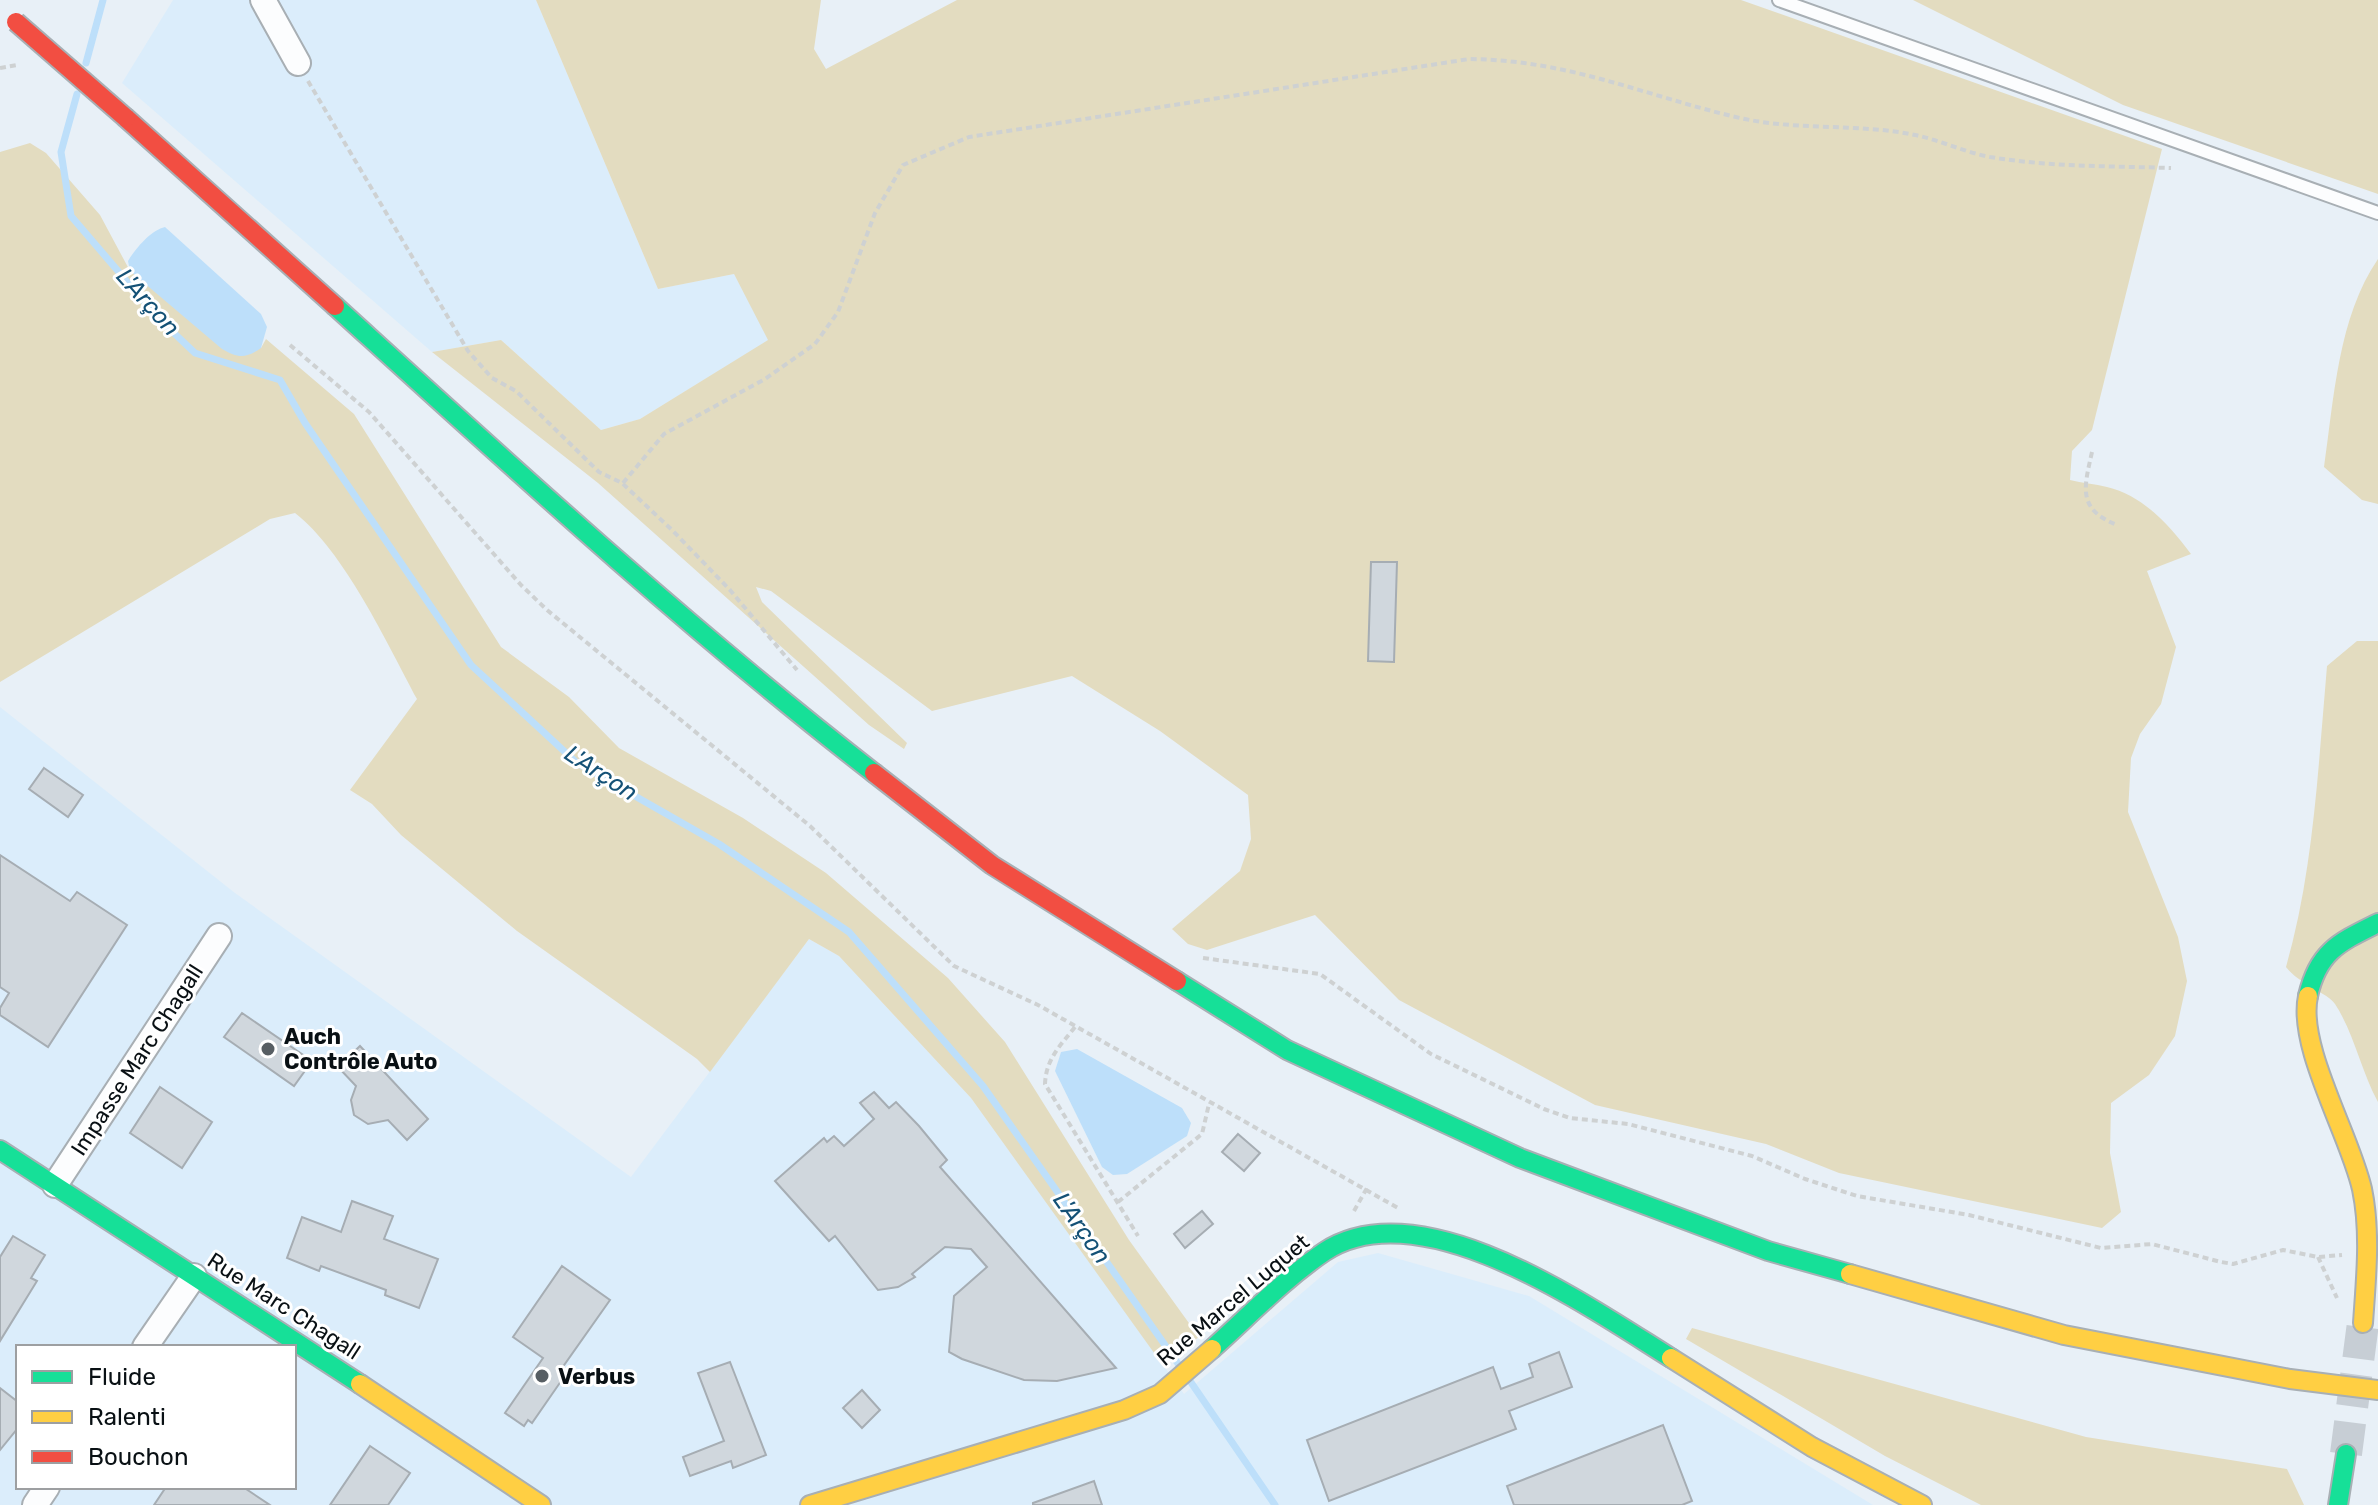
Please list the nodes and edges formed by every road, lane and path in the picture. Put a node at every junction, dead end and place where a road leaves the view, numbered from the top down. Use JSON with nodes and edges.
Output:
{"nodes":[{"id":1,"x":263,"y":0,"type":"edge"},
{"id":2,"x":1779,"y":0,"type":"edge"},
{"id":3,"x":0,"y":7,"type":"edge"},
{"id":4,"x":298,"y":63,"type":"joint"},
{"id":5,"x":2171,"y":168,"type":"dead end"},
{"id":6,"x":2378,"y":213,"type":"edge"},
{"id":7,"x":290,"y":345,"type":"dead end"},
{"id":8,"x":2092,"y":452,"type":"dead end"},
{"id":9,"x":622,"y":483,"type":"junction"},
{"id":10,"x":2117,"y":525,"type":"dead end"},
{"id":11,"x":806,"y":679,"type":"dead end"},
{"id":12,"x":2378,"y":923,"type":"edge"},
{"id":13,"x":219,"y":936,"type":"dead end"},
{"id":14,"x":1195,"y":956,"type":"dead end"},
{"id":15,"x":1075,"y":1027,"type":"junction"},
{"id":16,"x":1209,"y":1104,"type":"junction"},
{"id":17,"x":0,"y":1150,"type":"edge"},
{"id":18,"x":55,"y":1185,"type":"junction"},
{"id":19,"x":1118,"y":1202,"type":"junction"},
{"id":20,"x":1401,"y":1210,"type":"dead end"},
{"id":21,"x":1138,"y":1236,"type":"dead end"},
{"id":22,"x":2367,"y":1263,"type":"junction"},
{"id":23,"x":194,"y":1276,"type":"junction"},
{"id":24,"x":2363,"y":1323,"type":"tunnel mouth"},
{"id":25,"x":146,"y":1345,"type":"edge"},
{"id":26,"x":2378,"y":1390,"type":"edge"},
{"id":27,"x":2346,"y":1454,"type":"tunnel mouth"},
{"id":28,"x":541,"y":1505,"type":"edge"},
{"id":29,"x":810,"y":1505,"type":"edge"},
{"id":30,"x":1922,"y":1505,"type":"edge"},
{"id":31,"x":2338,"y":1505,"type":"edge"}],
"edges":[{"from":1,"to":4,"type":"street"},
{"from":2,"to":6,"type":"lane"},
{"from":3,"to":26,"type":"main road","bridge":true},
{"from":4,"to":9,"type":"path"},
{"from":5,"to":9,"type":"path"},
{"from":7,"to":15,"type":"path"},
{"from":8,"to":10,"type":"path"},
{"from":9,"to":11,"type":"path"},
{"from":12,"to":22,"type":"main road"},
{"from":13,"to":18,"type":"street","name":"Impasse Marc Chagall"},
{"from":14,"to":22,"type":"path"},
{"from":15,"to":16,"type":"path"},
{"from":15,"to":19,"type":"path"},
{"from":16,"to":19,"type":"path"},
{"from":16,"to":20,"type":"path"},
{"from":17,"to":18,"type":"main road","name":"Rue Marc Chagall"},
{"from":18,"to":23,"type":"main road","name":"Rue Marc Chagall"},
{"from":19,"to":21,"type":"path"},
{"from":22,"to":24,"type":"main road"},
{"from":23,"to":25,"type":"street"},
{"from":23,"to":28,"type":"main road","name":"Rue Marc Chagall"},
{"from":27,"to":31,"type":"main road"},
{"from":29,"to":30,"type":"main road","name":"Rue Marcel Luquet"}]}
